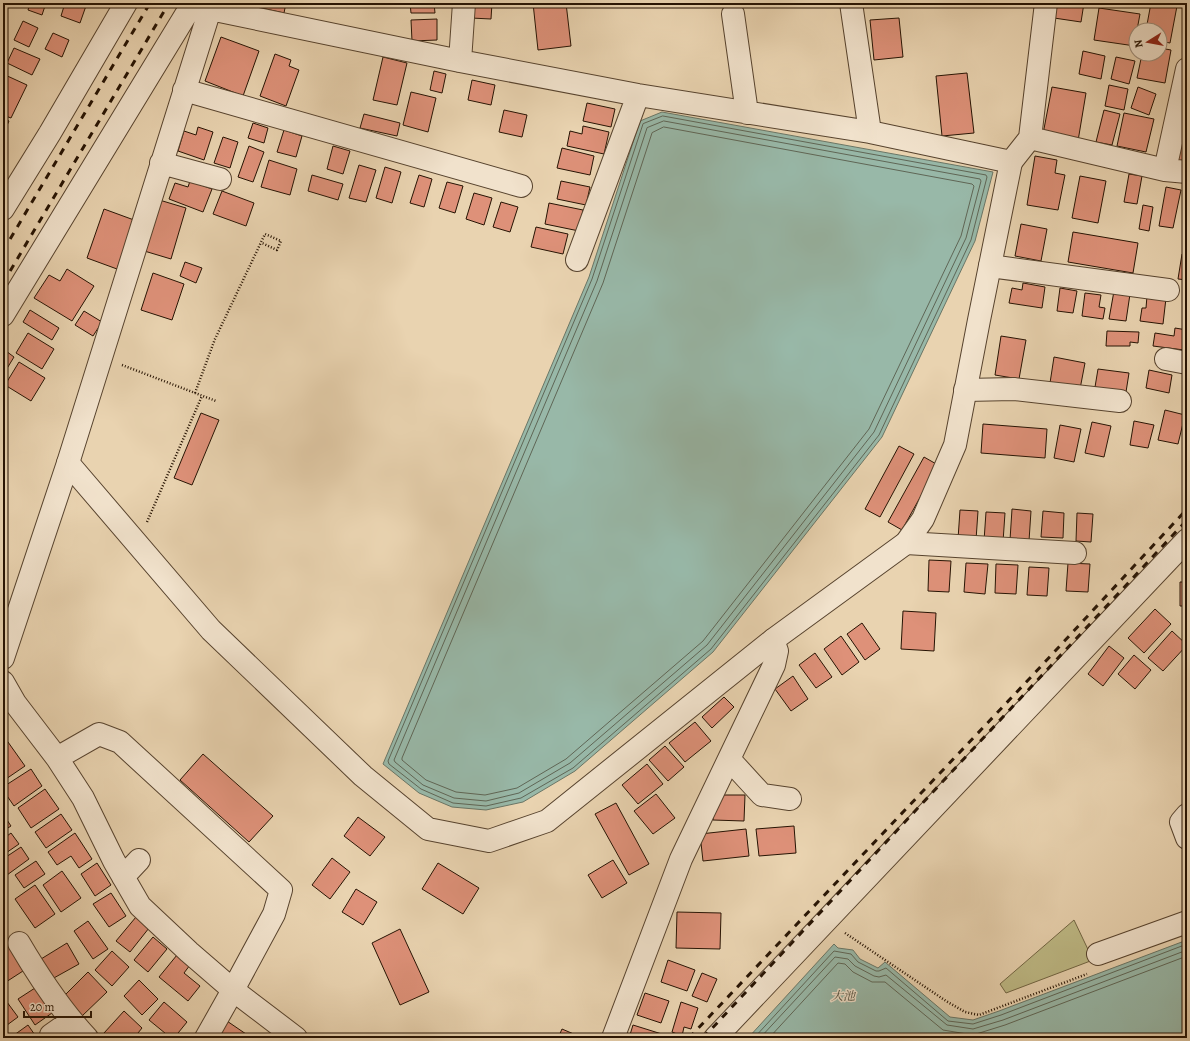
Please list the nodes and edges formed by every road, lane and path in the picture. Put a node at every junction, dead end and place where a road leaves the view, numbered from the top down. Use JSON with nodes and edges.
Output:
{"nodes":[{"id":1,"x":126,"y":3,"type":"edge"},
{"id":2,"x":464,"y":3,"type":"edge"},
{"id":3,"x":851,"y":3,"type":"edge"},
{"id":4,"x":1046,"y":3,"type":"edge"},
{"id":5,"x":205,"y":5,"type":"edge"},
{"id":6,"x":733,"y":14,"type":"dead end"},
{"id":7,"x":460,"y":61,"type":"junction"},
{"id":8,"x":1187,"y":69,"type":"edge"},
{"id":9,"x":184,"y":90,"type":"junction"},
{"id":10,"x":638,"y":95,"type":"junction"},
{"id":11,"x":747,"y":112,"type":"junction"},
{"id":12,"x":870,"y":132,"type":"junction"},
{"id":13,"x":1030,"y":138,"type":"junction"},
{"id":14,"x":1011,"y":162,"type":"junction"},
{"id":15,"x":161,"y":163,"type":"junction"},
{"id":16,"x":1165,"y":170,"type":"junction"},
{"id":17,"x":1187,"y":172,"type":"edge"},
{"id":18,"x":220,"y":179,"type":"dead end"},
{"id":19,"x":521,"y":186,"type":"dead end"},
{"id":20,"x":3,"y":209,"type":"edge"},
{"id":21,"x":262,"y":243,"type":"junction"},
{"id":22,"x":578,"y":260,"type":"dead end"},
{"id":23,"x":990,"y":266,"type":"junction"},
{"id":24,"x":1168,"y":290,"type":"dead end"},
{"id":25,"x":3,"y":315,"type":"edge"},
{"id":26,"x":101,"y":357,"type":"junction"},
{"id":27,"x":1166,"y":360,"type":"dead end"},
{"id":28,"x":1187,"y":363,"type":"edge"},
{"id":29,"x":965,"y":390,"type":"junction"},
{"id":30,"x":195,"y":393,"type":"junction"},
{"id":31,"x":202,"y":396,"type":"junction"},
{"id":32,"x":216,"y":401,"type":"dead end"},
{"id":33,"x":1120,"y":401,"type":"dead end"},
{"id":34,"x":68,"y":463,"type":"junction"},
{"id":35,"x":1187,"y":540,"type":"edge"},
{"id":36,"x":906,"y":543,"type":"junction"},
{"id":37,"x":137,"y":544,"type":"junction"},
{"id":38,"x":1075,"y":553,"type":"dead end"},
{"id":39,"x":773,"y":640,"type":"junction"},
{"id":40,"x":3,"y":658,"type":"edge"},
{"id":41,"x":3,"y":682,"type":"edge"},
{"id":42,"x":57,"y":758,"type":"junction"},
{"id":43,"x":729,"y":759,"type":"junction"},
{"id":44,"x":790,"y":799,"type":"dead end"},
{"id":45,"x":1187,"y":816,"type":"edge"},
{"id":46,"x":1187,"y":838,"type":"edge"},
{"id":47,"x":139,"y":860,"type":"dead end"},
{"id":48,"x":123,"y":877,"type":"junction"},
{"id":49,"x":1187,"y":922,"type":"edge"},
{"id":50,"x":840,"y":930,"type":"dead end"},
{"id":51,"x":19,"y":943,"type":"dead end"},
{"id":52,"x":1094,"y":963,"type":"joint"},
{"id":53,"x":233,"y":990,"type":"junction"},
{"id":54,"x":71,"y":1021,"type":"junction"},
{"id":55,"x":51,"y":1034,"type":"dead end"},
{"id":56,"x":87,"y":1038,"type":"edge"},
{"id":57,"x":206,"y":1038,"type":"edge"},
{"id":58,"x":296,"y":1038,"type":"edge"},
{"id":59,"x":613,"y":1038,"type":"edge"},
{"id":60,"x":715,"y":1038,"type":"edge"}],
"edges":[{"from":1,"to":20,"type":"street"},
{"from":2,"to":7,"type":"street"},
{"from":3,"to":12,"type":"street"},
{"from":4,"to":13,"type":"street"},
{"from":5,"to":7,"type":"street"},
{"from":5,"to":9,"type":"street"},
{"from":5,"to":25,"type":"street"},
{"from":6,"to":11,"type":"street"},
{"from":7,"to":10,"type":"street"},
{"from":8,"to":16,"type":"street"},
{"from":9,"to":15,"type":"street"},
{"from":9,"to":19,"type":"street"},
{"from":10,"to":11,"type":"street"},
{"from":10,"to":22,"type":"street"},
{"from":11,"to":12,"type":"street"},
{"from":12,"to":14,"type":"street"},
{"from":13,"to":14,"type":"street"},
{"from":13,"to":16,"type":"street"},
{"from":14,"to":23,"type":"street"},
{"from":15,"to":18,"type":"street"},
{"from":15,"to":26,"type":"street"},
{"from":16,"to":17,"type":"street"},
{"from":21,"to":21,"type":"path"},
{"from":21,"to":30,"type":"path"},
{"from":23,"to":24,"type":"street"},
{"from":23,"to":29,"type":"street"},
{"from":26,"to":30,"type":"path"},
{"from":26,"to":34,"type":"street"},
{"from":27,"to":28,"type":"street"},
{"from":29,"to":33,"type":"street"},
{"from":29,"to":36,"type":"street"},
{"from":30,"to":31,"type":"path"},
{"from":31,"to":32,"type":"path"},
{"from":31,"to":37,"type":"path"},
{"from":34,"to":37,"type":"street"},
{"from":34,"to":40,"type":"street"},
{"from":35,"to":60,"type":"street"},
{"from":36,"to":38,"type":"street"},
{"from":36,"to":39,"type":"street"},
{"from":37,"to":39,"type":"street"},
{"from":39,"to":43,"type":"street"},
{"from":41,"to":42,"type":"street"},
{"from":42,"to":48,"type":"street"},
{"from":42,"to":53,"type":"street"},
{"from":43,"to":44,"type":"street"},
{"from":43,"to":59,"type":"street"},
{"from":45,"to":46,"type":"street"},
{"from":47,"to":48,"type":"street"},
{"from":48,"to":53,"type":"street"},
{"from":49,"to":52,"type":"street"},
{"from":50,"to":52,"type":"path"},
{"from":51,"to":54,"type":"street"},
{"from":53,"to":57,"type":"street"},
{"from":53,"to":58,"type":"street"},
{"from":54,"to":55,"type":"street"},
{"from":54,"to":56,"type":"street"}]}
